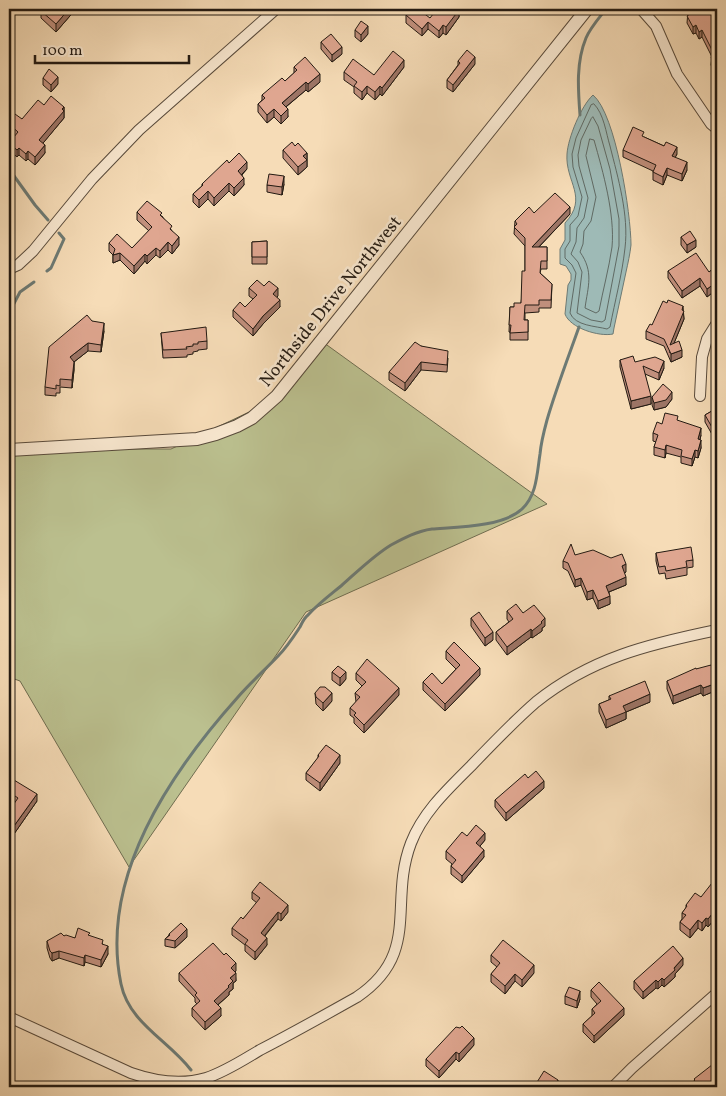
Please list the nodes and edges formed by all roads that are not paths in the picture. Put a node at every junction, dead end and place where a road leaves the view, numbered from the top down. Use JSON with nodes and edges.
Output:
{"nodes":[{"id":1,"x":276,"y":9,"type":"edge"},
{"id":2,"x":587,"y":9,"type":"edge"},
{"id":3,"x":641,"y":9,"type":"edge"},
{"id":4,"x":717,"y":129,"type":"edge"},
{"id":5,"x":9,"y":269,"type":"edge"},
{"id":6,"x":717,"y":323,"type":"edge"},
{"id":7,"x":700,"y":396,"type":"dead end"},
{"id":8,"x":9,"y":450,"type":"edge"},
{"id":9,"x":717,"y":630,"type":"edge"},
{"id":10,"x":717,"y":994,"type":"edge"},
{"id":11,"x":9,"y":1017,"type":"edge"},
{"id":12,"x":613,"y":1087,"type":"edge"}],
"edges":[{"from":1,"to":5,"type":"street"},
{"from":2,"to":8,"type":"street","name":"Northside Drive Northwest"},
{"from":3,"to":4,"type":"street"},
{"from":6,"to":7,"type":"street"},
{"from":9,"to":11,"type":"street"},
{"from":10,"to":12,"type":"street"}]}
